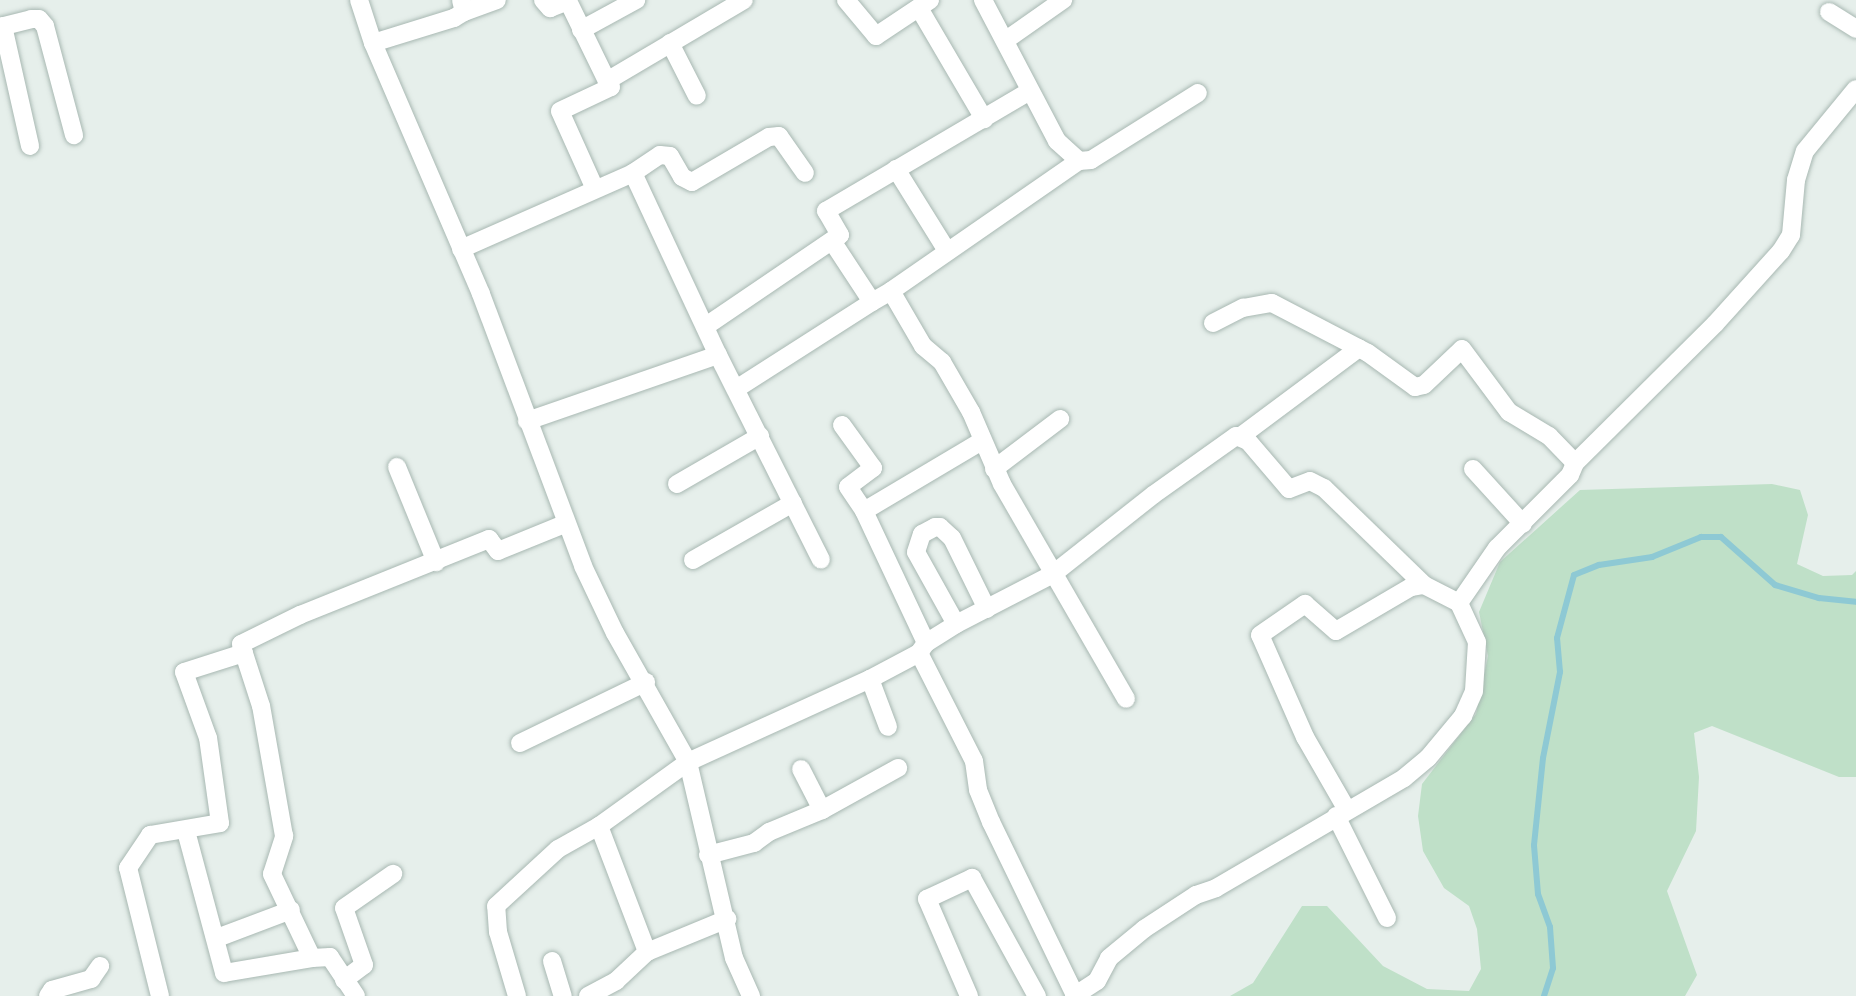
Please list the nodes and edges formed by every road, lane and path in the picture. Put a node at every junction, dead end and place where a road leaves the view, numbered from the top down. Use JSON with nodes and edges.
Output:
{"nodes":[{"id":1,"x":359,"y":0,"type":"edge"},
{"id":2,"x":497,"y":0,"type":"edge"},
{"id":3,"x":543,"y":0,"type":"edge"},
{"id":4,"x":568,"y":0,"type":"edge"},
{"id":5,"x":636,"y":0,"type":"edge"},
{"id":6,"x":744,"y":0,"type":"edge"},
{"id":7,"x":846,"y":0,"type":"edge"},
{"id":8,"x":983,"y":0,"type":"edge"},
{"id":9,"x":1063,"y":0,"type":"edge"},
{"id":10,"x":925,"y":4,"type":"edge"},
{"id":11,"x":463,"y":6,"type":"edge"},
{"id":12,"x":1829,"y":12,"type":"dead end"},
{"id":13,"x":2,"y":26,"type":"edge"},
{"id":14,"x":1856,"y":29,"type":"edge"},
{"id":15,"x":581,"y":30,"type":"junction"},
{"id":16,"x":1006,"y":40,"type":"junction"},
{"id":17,"x":373,"y":43,"type":"junction"},
{"id":18,"x":670,"y":43,"type":"junction"},
{"id":19,"x":608,"y":81,"type":"junction"},
{"id":20,"x":1856,"y":89,"type":"edge"},
{"id":21,"x":1028,"y":92,"type":"junction"},
{"id":22,"x":1198,"y":93,"type":"dead end"},
{"id":23,"x":697,"y":96,"type":"dead end"},
{"id":24,"x":984,"y":119,"type":"junction"},
{"id":25,"x":74,"y":135,"type":"dead end"},
{"id":26,"x":30,"y":147,"type":"dead end"},
{"id":27,"x":1079,"y":161,"type":"junction"},
{"id":28,"x":896,"y":169,"type":"junction"},
{"id":29,"x":633,"y":173,"type":"junction"},
{"id":30,"x":805,"y":173,"type":"dead end"},
{"id":31,"x":594,"y":189,"type":"junction"},
{"id":32,"x":832,"y":240,"type":"junction"},
{"id":33,"x":461,"y":249,"type":"junction"},
{"id":34,"x":947,"y":251,"type":"junction"},
{"id":35,"x":891,"y":291,"type":"junction"},
{"id":36,"x":872,"y":302,"type":"junction"},
{"id":37,"x":1213,"y":323,"type":"dead end"},
{"id":38,"x":706,"y":326,"type":"junction"},
{"id":39,"x":1359,"y":348,"type":"junction"},
{"id":40,"x":718,"y":355,"type":"junction"},
{"id":41,"x":736,"y":389,"type":"junction"},
{"id":42,"x":1060,"y":419,"type":"dead end"},
{"id":43,"x":527,"y":421,"type":"junction"},
{"id":44,"x":842,"y":425,"type":"dead end"},
{"id":45,"x":760,"y":436,"type":"junction"},
{"id":46,"x":1242,"y":436,"type":"junction"},
{"id":47,"x":982,"y":441,"type":"junction"},
{"id":48,"x":1575,"y":463,"type":"junction"},
{"id":49,"x":397,"y":467,"type":"dead end"},
{"id":50,"x":994,"y":469,"type":"junction"},
{"id":51,"x":1473,"y":469,"type":"dead end"},
{"id":52,"x":677,"y":484,"type":"dead end"},
{"id":53,"x":793,"y":503,"type":"junction"},
{"id":54,"x":864,"y":511,"type":"junction"},
{"id":55,"x":567,"y":523,"type":"junction"},
{"id":56,"x":1523,"y":524,"type":"junction"},
{"id":57,"x":821,"y":560,"type":"dead end"},
{"id":58,"x":436,"y":561,"type":"junction"},
{"id":59,"x":693,"y":561,"type":"dead end"},
{"id":60,"x":1053,"y":574,"type":"junction"},
{"id":61,"x":1424,"y":585,"type":"junction"},
{"id":62,"x":1459,"y":603,"type":"junction"},
{"id":63,"x":987,"y":609,"type":"junction"},
{"id":64,"x":956,"y":624,"type":"junction"},
{"id":65,"x":923,"y":648,"type":"junction"},
{"id":66,"x":244,"y":653,"type":"junction"},
{"id":67,"x":870,"y":680,"type":"junction"},
{"id":68,"x":646,"y":682,"type":"junction"},
{"id":69,"x":1126,"y":699,"type":"dead end"},
{"id":70,"x":888,"y":727,"type":"dead end"},
{"id":71,"x":520,"y":743,"type":"dead end"},
{"id":72,"x":688,"y":762,"type":"junction"},
{"id":73,"x":801,"y":768,"type":"dead end"},
{"id":74,"x":898,"y":768,"type":"dead end"},
{"id":75,"x":822,"y":810,"type":"junction"},
{"id":76,"x":1341,"y":813,"type":"junction"},
{"id":77,"x":599,"y":826,"type":"junction"},
{"id":78,"x":186,"y":831,"type":"junction"},
{"id":79,"x":708,"y":855,"type":"junction"},
{"id":80,"x":393,"y":874,"type":"dead end"},
{"id":81,"x":291,"y":910,"type":"junction"},
{"id":82,"x":1387,"y":918,"type":"dead end"},
{"id":83,"x":727,"y":919,"type":"junction"},
{"id":84,"x":217,"y":938,"type":"junction"},
{"id":85,"x":647,"y":952,"type":"junction"},
{"id":86,"x":312,"y":958,"type":"junction"},
{"id":87,"x":552,"y":961,"type":"dead end"},
{"id":88,"x":100,"y":966,"type":"dead end"},
{"id":89,"x":344,"y":980,"type":"junction"},
{"id":90,"x":48,"y":996,"type":"edge"},
{"id":91,"x":160,"y":996,"type":"edge"},
{"id":92,"x":357,"y":996,"type":"edge"},
{"id":93,"x":517,"y":996,"type":"edge"},
{"id":94,"x":563,"y":996,"type":"edge"},
{"id":95,"x":588,"y":996,"type":"edge"},
{"id":96,"x":751,"y":996,"type":"edge"},
{"id":97,"x":969,"y":996,"type":"edge"},
{"id":98,"x":1037,"y":996,"type":"edge"},
{"id":99,"x":1074,"y":996,"type":"edge"}],
"edges":[{"from":1,"to":17,"type":"street"},
{"from":2,"to":11,"type":"street"},
{"from":3,"to":4,"type":"street"},
{"from":4,"to":15,"type":"street"},
{"from":5,"to":15,"type":"street"},
{"from":6,"to":18,"type":"street"},
{"from":7,"to":10,"type":"street"},
{"from":8,"to":16,"type":"street"},
{"from":9,"to":16,"type":"street"},
{"from":10,"to":24,"type":"street"},
{"from":11,"to":17,"type":"street"},
{"from":12,"to":14,"type":"street"},
{"from":13,"to":25,"type":"street"},
{"from":13,"to":26,"type":"street"},
{"from":15,"to":19,"type":"street"},
{"from":16,"to":21,"type":"street"},
{"from":17,"to":33,"type":"street"},
{"from":18,"to":19,"type":"street"},
{"from":18,"to":23,"type":"street"},
{"from":19,"to":31,"type":"street"},
{"from":20,"to":48,"type":"street"},
{"from":21,"to":24,"type":"street"},
{"from":21,"to":27,"type":"street"},
{"from":22,"to":27,"type":"street"},
{"from":24,"to":28,"type":"street"},
{"from":27,"to":34,"type":"street"},
{"from":28,"to":32,"type":"street"},
{"from":28,"to":34,"type":"street"},
{"from":29,"to":30,"type":"street"},
{"from":29,"to":31,"type":"street"},
{"from":29,"to":38,"type":"street"},
{"from":31,"to":33,"type":"street"},
{"from":32,"to":36,"type":"street"},
{"from":32,"to":38,"type":"street"},
{"from":33,"to":43,"type":"street"},
{"from":34,"to":35,"type":"street"},
{"from":35,"to":36,"type":"street"},
{"from":35,"to":47,"type":"street"},
{"from":36,"to":41,"type":"street"},
{"from":37,"to":39,"type":"street"},
{"from":38,"to":40,"type":"street"},
{"from":39,"to":46,"type":"street"},
{"from":39,"to":48,"type":"street"},
{"from":40,"to":41,"type":"street"},
{"from":40,"to":43,"type":"street"},
{"from":41,"to":45,"type":"street"},
{"from":42,"to":50,"type":"street"},
{"from":43,"to":55,"type":"street"},
{"from":44,"to":54,"type":"street"},
{"from":45,"to":52,"type":"street"},
{"from":45,"to":53,"type":"street"},
{"from":46,"to":60,"type":"street"},
{"from":46,"to":61,"type":"street"},
{"from":47,"to":50,"type":"street"},
{"from":47,"to":54,"type":"street"},
{"from":48,"to":56,"type":"street"},
{"from":49,"to":58,"type":"street"},
{"from":50,"to":60,"type":"street"},
{"from":51,"to":56,"type":"street"},
{"from":53,"to":57,"type":"street"},
{"from":53,"to":59,"type":"street"},
{"from":54,"to":65,"type":"street"},
{"from":55,"to":58,"type":"street"},
{"from":55,"to":68,"type":"street"},
{"from":56,"to":62,"type":"street"},
{"from":58,"to":66,"type":"street"},
{"from":60,"to":63,"type":"street"},
{"from":60,"to":69,"type":"street"},
{"from":61,"to":62,"type":"street"},
{"from":61,"to":76,"type":"street"},
{"from":62,"to":76,"type":"street"},
{"from":63,"to":64,"type":"street"},
{"from":63,"to":64,"type":"street"},
{"from":64,"to":65,"type":"street"},
{"from":65,"to":67,"type":"street"},
{"from":65,"to":99,"type":"street"},
{"from":66,"to":78,"type":"street"},
{"from":66,"to":81,"type":"street"},
{"from":67,"to":70,"type":"street"},
{"from":67,"to":72,"type":"street"},
{"from":68,"to":71,"type":"street"},
{"from":68,"to":72,"type":"street"},
{"from":72,"to":77,"type":"street"},
{"from":72,"to":79,"type":"street"},
{"from":73,"to":75,"type":"street"},
{"from":74,"to":75,"type":"street"},
{"from":75,"to":79,"type":"street"},
{"from":76,"to":82,"type":"street"},
{"from":76,"to":99,"type":"street"},
{"from":77,"to":85,"type":"street"},
{"from":77,"to":93,"type":"street"},
{"from":78,"to":84,"type":"street"},
{"from":78,"to":91,"type":"street"},
{"from":79,"to":83,"type":"street"},
{"from":80,"to":89,"type":"street"},
{"from":81,"to":84,"type":"street"},
{"from":81,"to":86,"type":"street"},
{"from":83,"to":85,"type":"street"},
{"from":83,"to":96,"type":"street"},
{"from":84,"to":86,"type":"street"},
{"from":85,"to":95,"type":"street"},
{"from":86,"to":89,"type":"street"},
{"from":87,"to":94,"type":"street"},
{"from":88,"to":90,"type":"street"},
{"from":89,"to":92,"type":"street"},
{"from":97,"to":98,"type":"street"}]}
